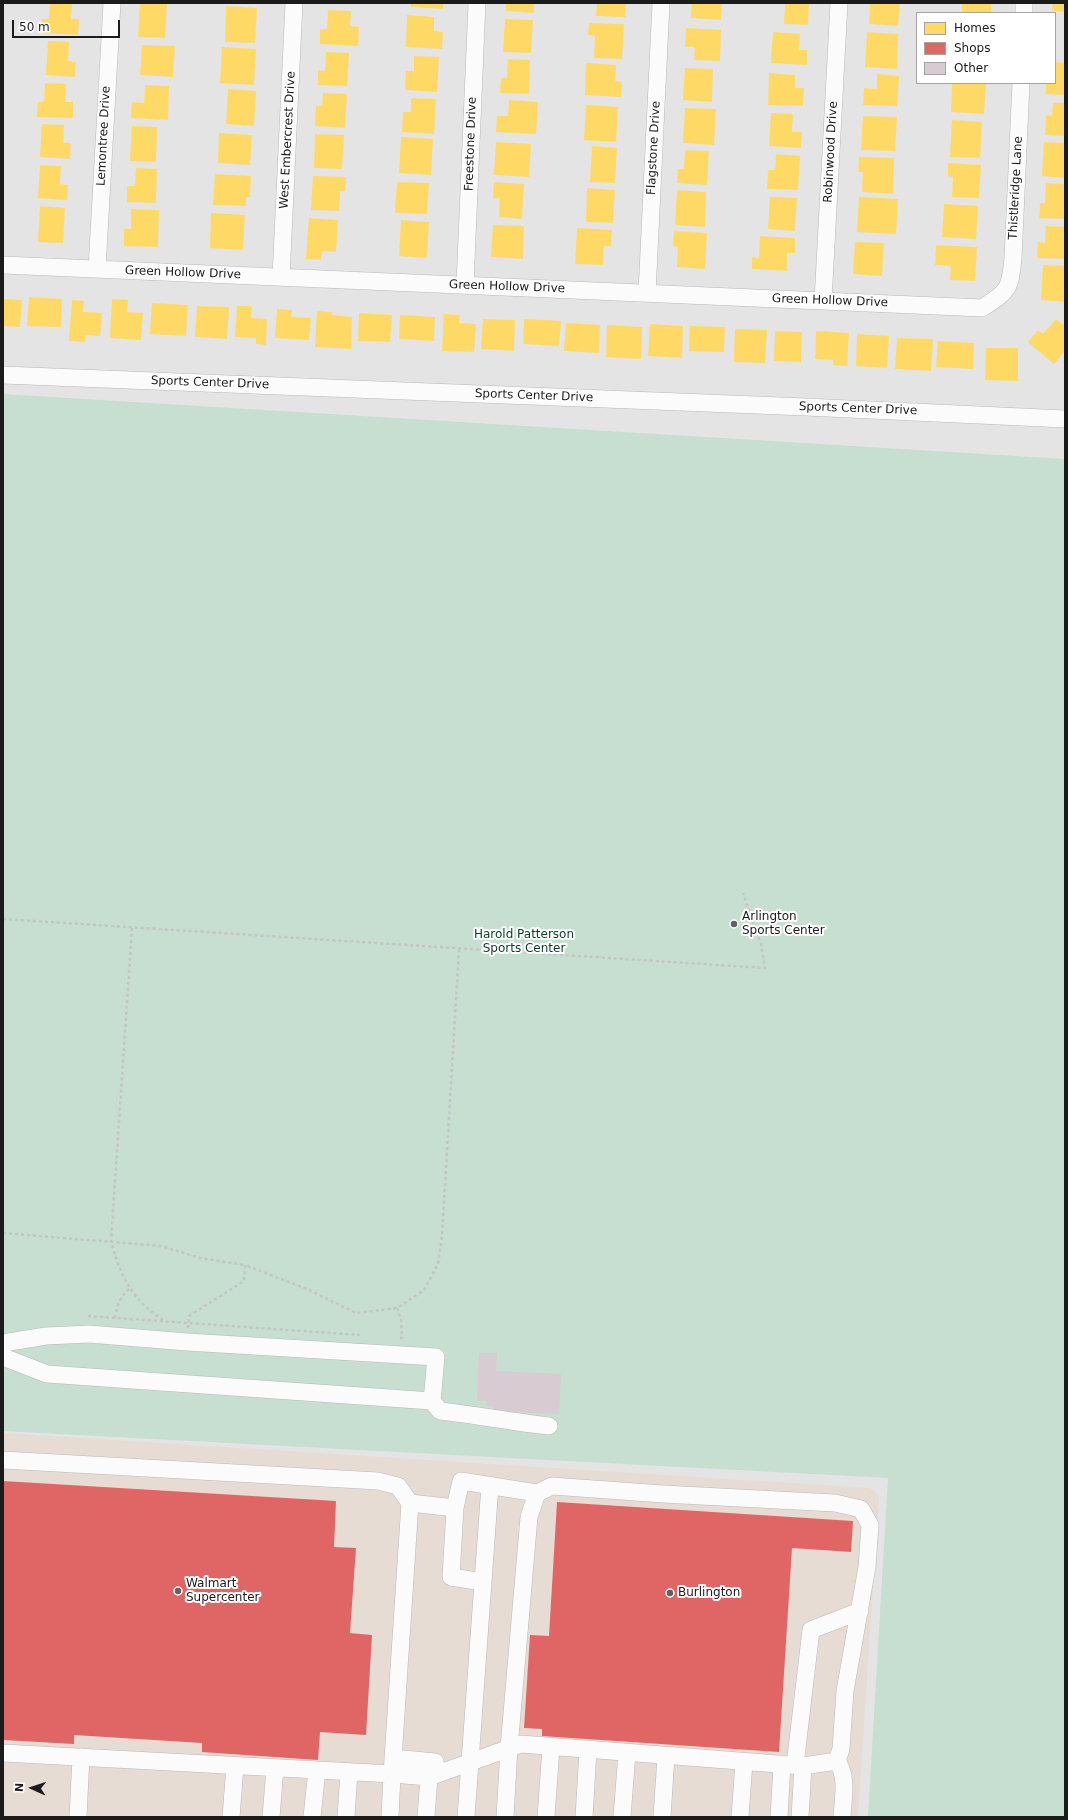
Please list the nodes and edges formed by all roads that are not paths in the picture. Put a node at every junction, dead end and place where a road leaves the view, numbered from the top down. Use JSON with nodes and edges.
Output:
{"nodes":[{"id":1,"x":112,"y":3,"type":"edge"},
{"id":2,"x":294,"y":3,"type":"edge"},
{"id":3,"x":477,"y":3,"type":"edge"},
{"id":4,"x":661,"y":3,"type":"edge"},
{"id":5,"x":839,"y":3,"type":"edge"},
{"id":6,"x":1021,"y":84,"type":"edge"},
{"id":7,"x":3,"y":265,"type":"edge"},
{"id":8,"x":97,"y":269,"type":"junction"},
{"id":9,"x":281,"y":277,"type":"junction"},
{"id":10,"x":465,"y":286,"type":"junction"},
{"id":11,"x":1005,"y":292,"type":"joint"},
{"id":12,"x":647,"y":293,"type":"junction"},
{"id":13,"x":823,"y":301,"type":"junction"},
{"id":14,"x":3,"y":375,"type":"edge"},
{"id":15,"x":1065,"y":420,"type":"edge"},
{"id":16,"x":3,"y":1343,"type":"edge"},
{"id":17,"x":3,"y":1357,"type":"edge"},
{"id":18,"x":432,"y":1401,"type":"junction"},
{"id":19,"x":548,"y":1426,"type":"dead end"},
{"id":20,"x":3,"y":1460,"type":"edge"},
{"id":21,"x":490,"y":1484,"type":"junction"},
{"id":22,"x":537,"y":1493,"type":"junction"},
{"id":23,"x":410,"y":1503,"type":"junction"},
{"id":24,"x":455,"y":1508,"type":"junction"},
{"id":25,"x":483,"y":1582,"type":"junction"},
{"id":26,"x":860,"y":1610,"type":"junction"},
{"id":27,"x":551,"y":1747,"type":"junction"},
{"id":28,"x":509,"y":1748,"type":"junction"},
{"id":29,"x":588,"y":1750,"type":"junction"},
{"id":30,"x":3,"y":1753,"type":"edge"},
{"id":31,"x":627,"y":1753,"type":"junction"},
{"id":32,"x":666,"y":1756,"type":"junction"},
{"id":33,"x":81,"y":1757,"type":"junction"},
{"id":34,"x":837,"y":1761,"type":"junction"},
{"id":35,"x":470,"y":1762,"type":"junction"},
{"id":36,"x":744,"y":1762,"type":"junction"},
{"id":37,"x":793,"y":1765,"type":"junction"},
{"id":38,"x":235,"y":1766,"type":"junction"},
{"id":39,"x":393,"y":1766,"type":"junction"},
{"id":40,"x":275,"y":1768,"type":"junction"},
{"id":41,"x":317,"y":1770,"type":"junction"},
{"id":42,"x":349,"y":1772,"type":"junction"},
{"id":43,"x":433,"y":1776,"type":"junction"},
{"id":44,"x":78,"y":1817,"type":"edge"},
{"id":45,"x":231,"y":1817,"type":"edge"},
{"id":46,"x":271,"y":1817,"type":"edge"},
{"id":47,"x":312,"y":1817,"type":"edge"},
{"id":48,"x":346,"y":1817,"type":"edge"},
{"id":49,"x":390,"y":1817,"type":"edge"},
{"id":50,"x":426,"y":1817,"type":"edge"},
{"id":51,"x":466,"y":1817,"type":"edge"},
{"id":52,"x":505,"y":1817,"type":"edge"},
{"id":53,"x":546,"y":1817,"type":"edge"},
{"id":54,"x":584,"y":1817,"type":"edge"},
{"id":55,"x":622,"y":1817,"type":"edge"},
{"id":56,"x":662,"y":1817,"type":"edge"},
{"id":57,"x":740,"y":1817,"type":"edge"},
{"id":58,"x":779,"y":1817,"type":"edge"},
{"id":59,"x":800,"y":1817,"type":"edge"},
{"id":60,"x":842,"y":1817,"type":"edge"}],
"edges":[{"from":1,"to":8,"type":"street","name":"Lemontree Drive"},
{"from":2,"to":9,"type":"street","name":"West Embercrest Drive"},
{"from":3,"to":10,"type":"street","name":"Freestone Drive"},
{"from":4,"to":12,"type":"street","name":"Flagstone Drive"},
{"from":5,"to":13,"type":"street","name":"Robinwood Drive"},
{"from":6,"to":11,"type":"street","name":"Thistleridge Lane"},
{"from":7,"to":8,"type":"street","name":"Green Hollow Drive"},
{"from":8,"to":9,"type":"street","name":"Green Hollow Drive"},
{"from":9,"to":10,"type":"street","name":"Green Hollow Drive"},
{"from":10,"to":12,"type":"street","name":"Green Hollow Drive"},
{"from":11,"to":13,"type":"street","name":"Green Hollow Drive"},
{"from":12,"to":13,"type":"street","name":"Green Hollow Drive"},
{"from":14,"to":15,"type":"street","name":"Sports Center Drive"},
{"from":16,"to":18,"type":"street"},
{"from":17,"to":18,"type":"street"},
{"from":18,"to":19,"type":"street"},
{"from":20,"to":23,"type":"street"},
{"from":21,"to":22,"type":"street"},
{"from":21,"to":24,"type":"street"},
{"from":21,"to":25,"type":"street"},
{"from":22,"to":26,"type":"street"},
{"from":22,"to":28,"type":"street"},
{"from":23,"to":24,"type":"street"},
{"from":23,"to":39,"type":"street"},
{"from":24,"to":25,"type":"street"},
{"from":25,"to":35,"type":"street"},
{"from":26,"to":34,"type":"street"},
{"from":26,"to":37,"type":"street"},
{"from":27,"to":28,"type":"street"},
{"from":27,"to":29,"type":"street"},
{"from":27,"to":53,"type":"street"},
{"from":28,"to":35,"type":"street"},
{"from":28,"to":52,"type":"street"},
{"from":29,"to":31,"type":"street"},
{"from":29,"to":54,"type":"street"},
{"from":30,"to":33,"type":"street"},
{"from":31,"to":32,"type":"street"},
{"from":31,"to":55,"type":"street"},
{"from":32,"to":36,"type":"street"},
{"from":32,"to":56,"type":"street"},
{"from":33,"to":38,"type":"street"},
{"from":33,"to":44,"type":"street"},
{"from":34,"to":37,"type":"street"},
{"from":34,"to":60,"type":"street"},
{"from":35,"to":43,"type":"street"},
{"from":35,"to":51,"type":"street"},
{"from":36,"to":37,"type":"street"},
{"from":36,"to":57,"type":"street"},
{"from":37,"to":58,"type":"street"},
{"from":37,"to":59,"type":"street"},
{"from":38,"to":40,"type":"street"},
{"from":38,"to":45,"type":"street"},
{"from":39,"to":42,"type":"street"},
{"from":39,"to":43,"type":"street"},
{"from":39,"to":49,"type":"street"},
{"from":40,"to":41,"type":"street"},
{"from":40,"to":46,"type":"street"},
{"from":41,"to":42,"type":"street"},
{"from":41,"to":47,"type":"street"},
{"from":42,"to":48,"type":"street"},
{"from":43,"to":50,"type":"street"}]}
